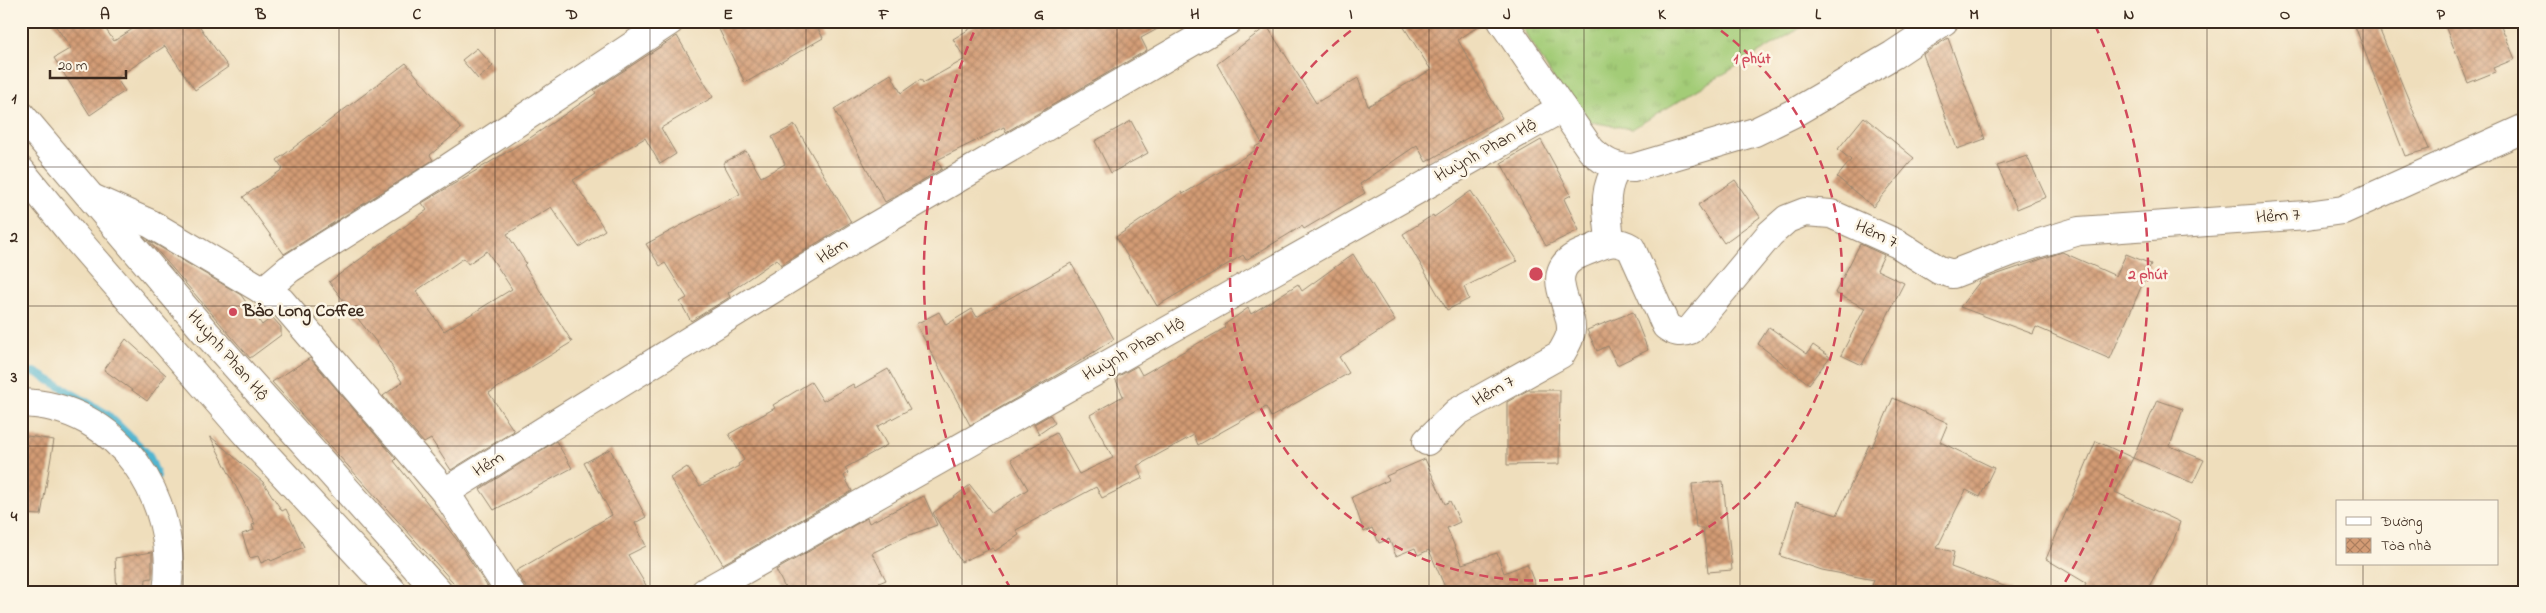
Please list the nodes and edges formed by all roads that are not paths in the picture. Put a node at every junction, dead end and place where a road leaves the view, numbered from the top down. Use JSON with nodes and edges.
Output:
{"nodes":[{"id":1,"x":670,"y":21,"type":"edge"},
{"id":2,"x":1228,"y":21,"type":"edge"},
{"id":3,"x":1502,"y":21,"type":"edge"},
{"id":4,"x":1944,"y":21,"type":"edge"},
{"id":5,"x":1562,"y":108,"type":"junction"},
{"id":6,"x":21,"y":115,"type":"edge"},
{"id":7,"x":2525,"y":128,"type":"edge"},
{"id":8,"x":1617,"y":168,"type":"junction"},
{"id":9,"x":21,"y":171,"type":"edge"},
{"id":10,"x":92,"y":198,"type":"junction"},
{"id":11,"x":1610,"y":241,"type":"junction"},
{"id":12,"x":263,"y":291,"type":"junction"},
{"id":13,"x":21,"y":403,"type":"edge"},
{"id":14,"x":1427,"y":441,"type":"dead end"},
{"id":15,"x":445,"y":492,"type":"junction"},
{"id":16,"x":167,"y":592,"type":"edge"},
{"id":17,"x":393,"y":592,"type":"edge"},
{"id":18,"x":438,"y":592,"type":"edge"},
{"id":19,"x":510,"y":592,"type":"edge"},
{"id":20,"x":705,"y":592,"type":"edge"}],
"edges":[{"from":1,"to":12,"type":"street"},
{"from":2,"to":15,"type":"street","name":"Hẻm"},
{"from":3,"to":5,"type":"street"},
{"from":4,"to":8,"type":"street"},
{"from":5,"to":8,"type":"street"},
{"from":5,"to":20,"type":"street","name":"Huỳnh Phan Hộ"},
{"from":6,"to":10,"type":"street","name":"Huỳnh Phan Hộ"},
{"from":7,"to":11,"type":"street","name":"Hẻm 7"},
{"from":8,"to":11,"type":"street"},
{"from":9,"to":17,"type":"street","name":"Huỳnh Phan Hộ"},
{"from":10,"to":12,"type":"street"},
{"from":10,"to":18,"type":"street","name":"Huỳnh Phan Hộ"},
{"from":11,"to":14,"type":"street","name":"Hẻm 7"},
{"from":12,"to":15,"type":"street"},
{"from":13,"to":16,"type":"street"},
{"from":15,"to":19,"type":"street"}]}
